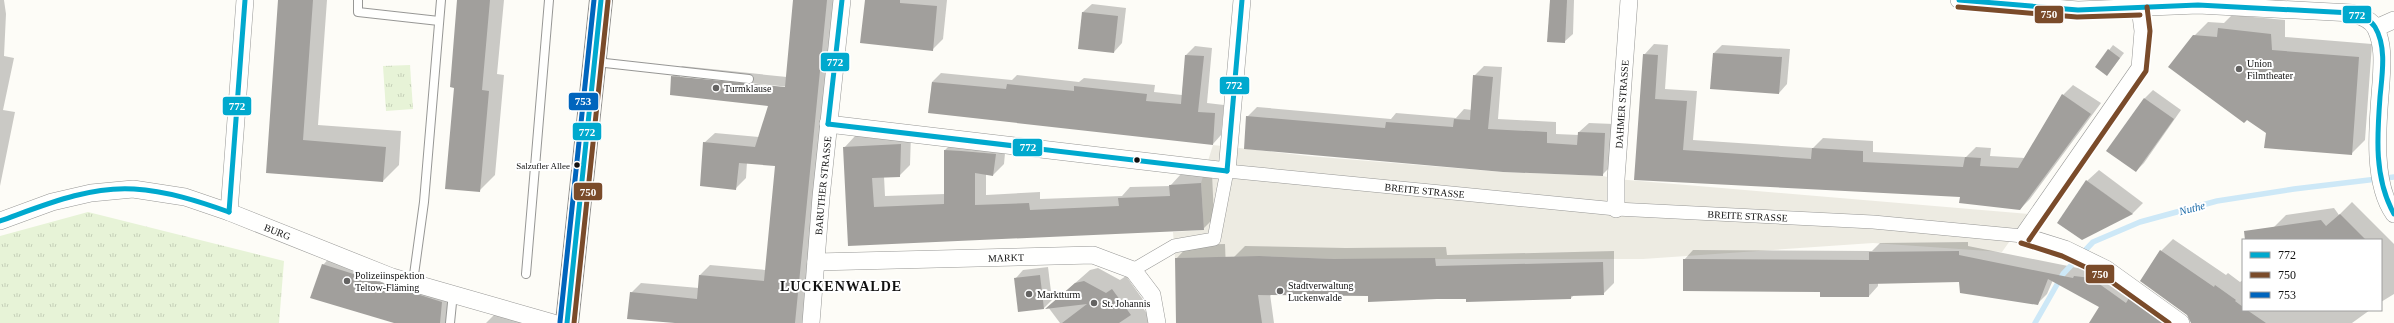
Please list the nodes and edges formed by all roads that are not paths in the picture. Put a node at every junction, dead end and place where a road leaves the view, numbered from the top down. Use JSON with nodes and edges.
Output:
{"nodes":[{"id":1,"x":245,"y":0,"type":"edge"},
{"id":2,"x":358,"y":0,"type":"edge"},
{"id":3,"x":441,"y":0,"type":"edge"},
{"id":4,"x":549,"y":0,"type":"edge"},
{"id":5,"x":601,"y":0,"type":"edge"},
{"id":6,"x":842,"y":0,"type":"edge"},
{"id":7,"x":1242,"y":0,"type":"edge"},
{"id":8,"x":1629,"y":0,"type":"edge"},
{"id":9,"x":1959,"y":0,"type":"edge"},
{"id":10,"x":2199,"y":2,"type":"edge"},
{"id":11,"x":2140,"y":8,"type":"junction"},
{"id":12,"x":2394,"y":20,"type":"edge"},
{"id":13,"x":439,"y":21,"type":"junction"},
{"id":14,"x":2376,"y":28,"type":"junction"},
{"id":15,"x":595,"y":62,"type":"junction"},
{"id":16,"x":749,"y":80,"type":"dead end"},
{"id":17,"x":828,"y":124,"type":"junction"},
{"id":18,"x":1227,"y":171,"type":"junction"},
{"id":19,"x":1616,"y":209,"type":"junction"},
{"id":20,"x":229,"y":212,"type":"junction"},
{"id":21,"x":2394,"y":214,"type":"edge"},
{"id":22,"x":0,"y":221,"type":"edge"},
{"id":23,"x":2023,"y":236,"type":"junction"},
{"id":24,"x":816,"y":262,"type":"junction"},
{"id":25,"x":1133,"y":270,"type":"junction"},
{"id":26,"x":526,"y":274,"type":"dead end"},
{"id":27,"x":413,"y":282,"type":"junction"},
{"id":28,"x":453,"y":293,"type":"junction"},
{"id":29,"x":450,"y":323,"type":"edge"},
{"id":30,"x":553,"y":323,"type":"edge"},
{"id":31,"x":567,"y":323,"type":"edge"},
{"id":32,"x":811,"y":323,"type":"edge"},
{"id":33,"x":1158,"y":323,"type":"edge"},
{"id":34,"x":2181,"y":323,"type":"edge"}],
"edges":[{"from":1,"to":20,"type":"street"},
{"from":2,"to":13,"type":"lane"},
{"from":3,"to":13,"type":"lane"},
{"from":4,"to":26,"type":"lane"},
{"from":5,"to":15,"type":"main road"},
{"from":6,"to":17,"type":"street","name":"BARUTHER STRASSE"},
{"from":7,"to":18,"type":"street"},
{"from":8,"to":19,"type":"street","name":"DAHMER STRASSE"},
{"from":9,"to":11,"type":"street"},
{"from":10,"to":11,"type":"street"},
{"from":10,"to":14,"type":"street"},
{"from":11,"to":23,"type":"street"},
{"from":12,"to":14,"type":"street"},
{"from":13,"to":27,"type":"lane"},
{"from":14,"to":21,"type":"street"},
{"from":15,"to":16,"type":"lane"},
{"from":15,"to":31,"type":"main road"},
{"from":17,"to":18,"type":"street","name":"BREITE STRASSE"},
{"from":17,"to":24,"type":"street","name":"BARUTHER STRASSE"},
{"from":18,"to":19,"type":"street","name":"BREITE STRASSE"},
{"from":18,"to":25,"type":"street"},
{"from":19,"to":23,"type":"street","name":"BREITE STRASSE"},
{"from":20,"to":22,"type":"street","name":"BURG"},
{"from":20,"to":27,"type":"street","name":"BURG"},
{"from":23,"to":34,"type":"street"},
{"from":24,"to":25,"type":"street","name":"MARKT"},
{"from":24,"to":32,"type":"street","name":"BARUTHER STRASSE"},
{"from":25,"to":33,"type":"street"},
{"from":27,"to":28,"type":"street","name":"BURG"},
{"from":28,"to":29,"type":"lane"},
{"from":28,"to":30,"type":"street","name":"BURG"}]}
